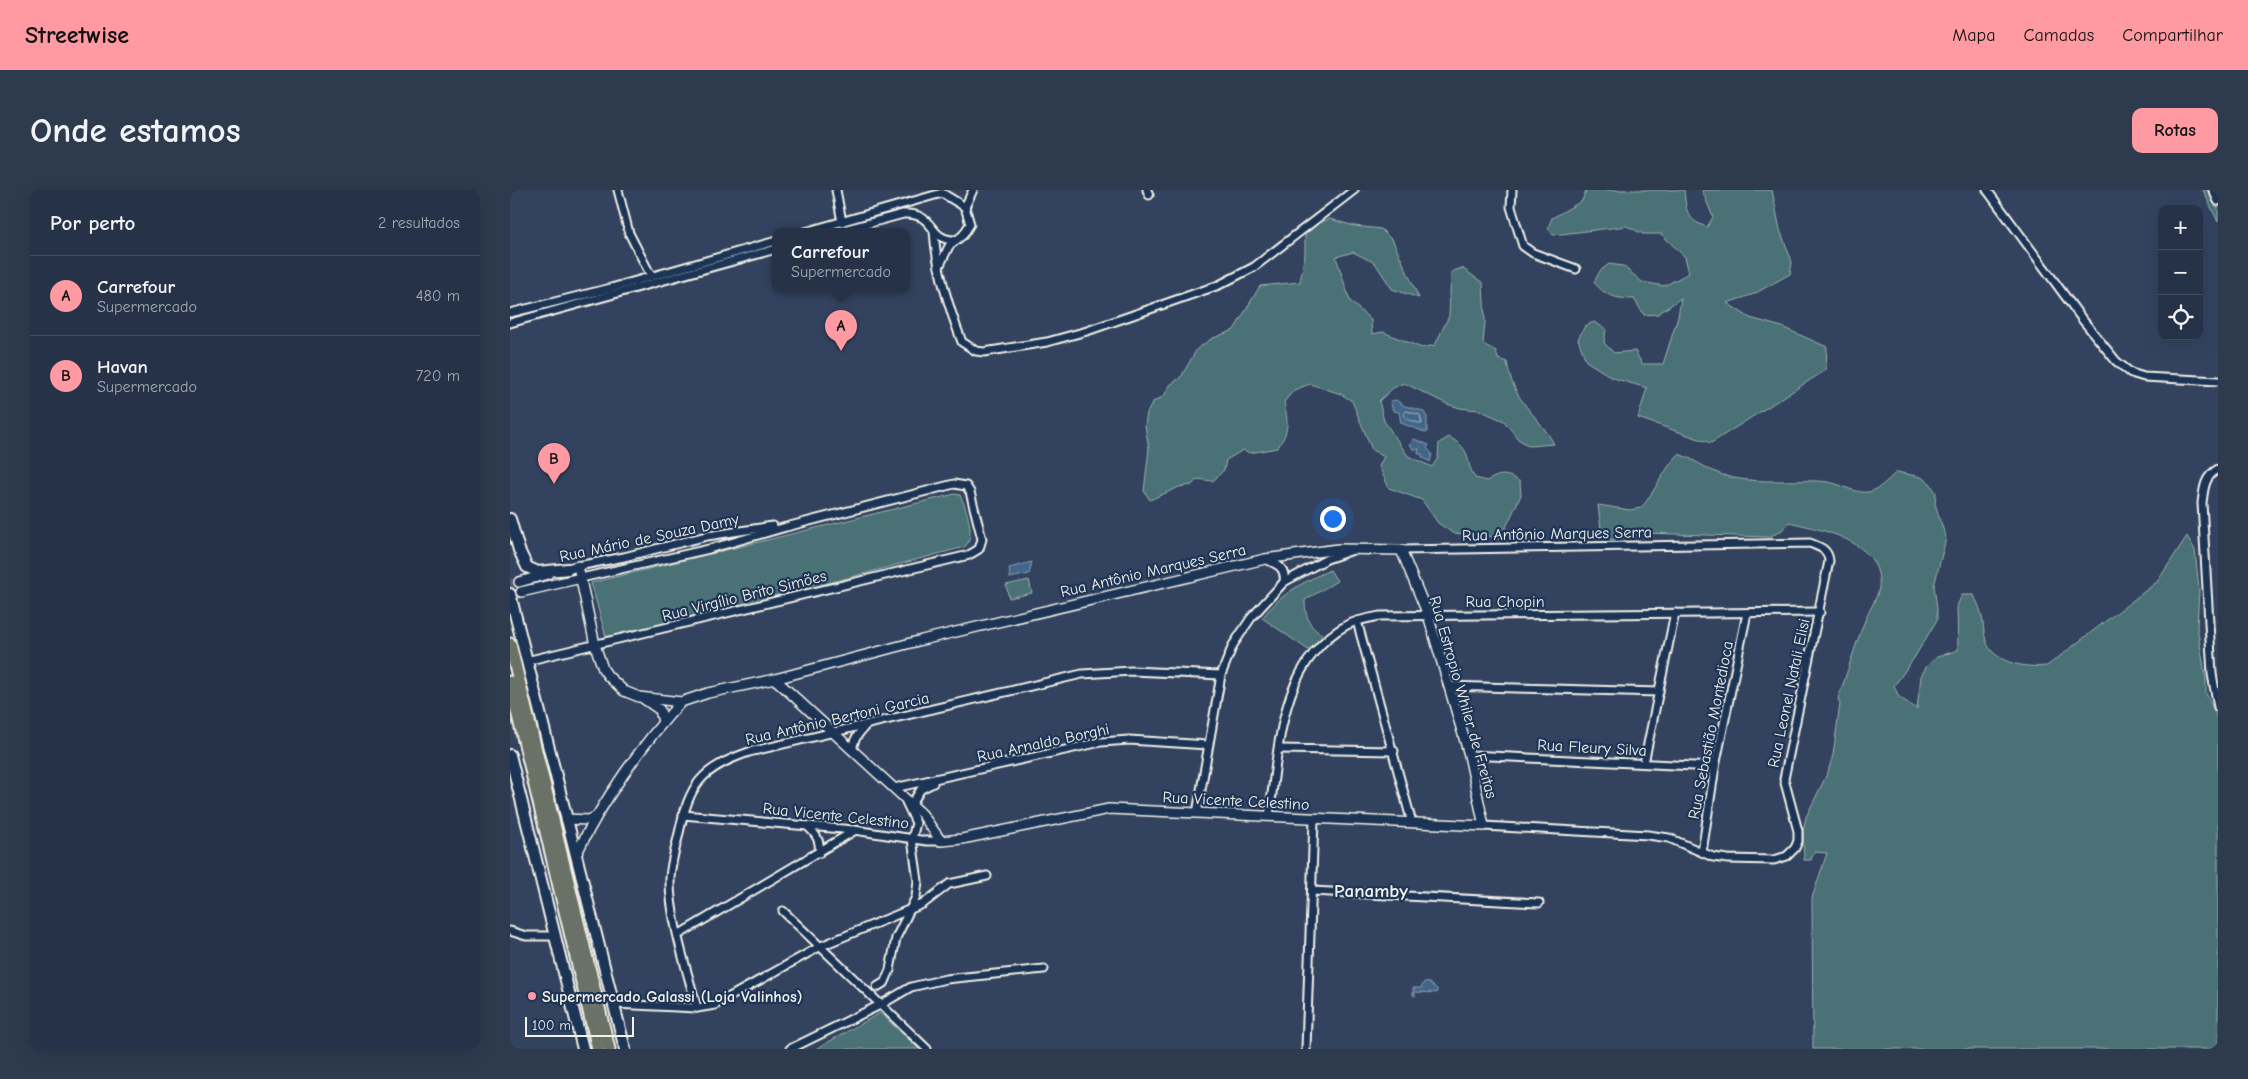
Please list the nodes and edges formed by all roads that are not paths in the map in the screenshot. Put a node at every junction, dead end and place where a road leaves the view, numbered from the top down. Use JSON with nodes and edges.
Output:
{"nodes":[{"id":1,"x":618,"y":190,"type":"edge"},
{"id":2,"x":836,"y":190,"type":"edge"},
{"id":3,"x":973,"y":190,"type":"edge"},
{"id":4,"x":1354,"y":190,"type":"edge"},
{"id":5,"x":1512,"y":190,"type":"edge"},
{"id":6,"x":1987,"y":190,"type":"edge"},
{"id":7,"x":2213,"y":190,"type":"edge"},
{"id":8,"x":945,"y":191,"type":"edge"},
{"id":9,"x":2218,"y":201,"type":"edge"},
{"id":10,"x":965,"y":207,"type":"junction"},
{"id":11,"x":842,"y":222,"type":"junction"},
{"id":12,"x":820,"y":228,"type":"edge"},
{"id":13,"x":852,"y":228,"type":"edge"},
{"id":14,"x":934,"y":231,"type":"junction"},
{"id":15,"x":955,"y":240,"type":"junction"},
{"id":16,"x":772,"y":241,"type":"edge"},
{"id":17,"x":772,"y":250,"type":"edge"},
{"id":18,"x":939,"y":267,"type":"junction"},
{"id":19,"x":1576,"y":268,"type":"dead end"},
{"id":20,"x":651,"y":276,"type":"junction"},
{"id":21,"x":510,"y":313,"type":"edge"},
{"id":22,"x":510,"y":323,"type":"edge"},
{"id":23,"x":2218,"y":381,"type":"edge"},
{"id":24,"x":2218,"y":469,"type":"edge"},
{"id":25,"x":510,"y":519,"type":"edge"},
{"id":26,"x":786,"y":526,"type":"junction"},
{"id":27,"x":1355,"y":549,"type":"junction"},
{"id":28,"x":1401,"y":550,"type":"junction"},
{"id":29,"x":969,"y":555,"type":"joint"},
{"id":30,"x":614,"y":558,"type":"junction"},
{"id":31,"x":1265,"y":559,"type":"junction"},
{"id":32,"x":1829,"y":560,"type":"joint"},
{"id":33,"x":578,"y":566,"type":"junction"},
{"id":34,"x":631,"y":566,"type":"junction"},
{"id":35,"x":568,"y":569,"type":"junction"},
{"id":36,"x":581,"y":578,"type":"junction"},
{"id":37,"x":519,"y":582,"type":"tunnel mouth"},
{"id":38,"x":1284,"y":582,"type":"junction"},
{"id":39,"x":522,"y":592,"type":"tunnel mouth"},
{"id":40,"x":510,"y":594,"type":"edge"},
{"id":41,"x":1820,"y":612,"type":"junction"},
{"id":42,"x":1675,"y":613,"type":"junction"},
{"id":43,"x":1747,"y":613,"type":"junction"},
{"id":44,"x":1428,"y":615,"type":"junction"},
{"id":45,"x":1358,"y":621,"type":"junction"},
{"id":46,"x":510,"y":644,"type":"edge"},
{"id":47,"x":595,"y":645,"type":"junction"},
{"id":48,"x":526,"y":661,"type":"junction"},
{"id":49,"x":1222,"y":675,"type":"junction"},
{"id":50,"x":775,"y":679,"type":"junction"},
{"id":51,"x":510,"y":682,"type":"edge"},
{"id":52,"x":1448,"y":686,"type":"junction"},
{"id":53,"x":1659,"y":692,"type":"junction"},
{"id":54,"x":644,"y":699,"type":"junction"},
{"id":55,"x":681,"y":702,"type":"junction"},
{"id":56,"x":2218,"y":707,"type":"edge"},
{"id":57,"x":663,"y":722,"type":"junction"},
{"id":58,"x":866,"y":726,"type":"junction"},
{"id":59,"x":834,"y":733,"type":"junction"},
{"id":60,"x":1208,"y":745,"type":"junction"},
{"id":61,"x":1279,"y":749,"type":"junction"},
{"id":62,"x":854,"y":751,"type":"junction"},
{"id":63,"x":1394,"y":751,"type":"junction"},
{"id":64,"x":510,"y":755,"type":"edge"},
{"id":65,"x":1469,"y":755,"type":"junction"},
{"id":66,"x":1644,"y":763,"type":"junction"},
{"id":67,"x":1715,"y":767,"type":"junction"},
{"id":68,"x":944,"y":778,"type":"junction"},
{"id":69,"x":894,"y":788,"type":"junction"},
{"id":70,"x":908,"y":803,"type":"junction"},
{"id":71,"x":1197,"y":813,"type":"junction"},
{"id":72,"x":683,"y":815,"type":"junction"},
{"id":73,"x":1269,"y":816,"type":"junction"},
{"id":74,"x":595,"y":817,"type":"junction"},
{"id":75,"x":566,"y":819,"type":"junction"},
{"id":76,"x":1314,"y":819,"type":"junction"},
{"id":77,"x":1412,"y":823,"type":"junction"},
{"id":78,"x":806,"y":826,"type":"junction"},
{"id":79,"x":1484,"y":826,"type":"junction"},
{"id":80,"x":854,"y":830,"type":"junction"},
{"id":81,"x":912,"y":839,"type":"junction"},
{"id":82,"x":941,"y":841,"type":"junction"},
{"id":83,"x":1702,"y":852,"type":"junction"},
{"id":84,"x":819,"y":853,"type":"junction"},
{"id":85,"x":576,"y":855,"type":"junction"},
{"id":86,"x":1787,"y":856,"type":"joint"},
{"id":87,"x":987,"y":876,"type":"dead end"},
{"id":88,"x":1312,"y":891,"type":"junction"},
{"id":89,"x":1539,"y":903,"type":"dead end"},
{"id":90,"x":908,"y":909,"type":"junction"},
{"id":91,"x":783,"y":911,"type":"dead end"},
{"id":92,"x":510,"y":930,"type":"edge"},
{"id":93,"x":678,"y":935,"type":"junction"},
{"id":94,"x":554,"y":936,"type":"junction"},
{"id":95,"x":821,"y":946,"type":"junction"},
{"id":96,"x":1044,"y":970,"type":"dead end"},
{"id":97,"x":877,"y":987,"type":"dead end"},
{"id":98,"x":614,"y":1004,"type":"junction"},
{"id":99,"x":882,"y":1004,"type":"junction"},
{"id":100,"x":697,"y":1008,"type":"junction"},
{"id":101,"x":583,"y":1049,"type":"edge"},
{"id":102,"x":598,"y":1049,"type":"edge"},
{"id":103,"x":609,"y":1049,"type":"edge"},
{"id":104,"x":625,"y":1049,"type":"edge"},
{"id":105,"x":790,"y":1049,"type":"edge"},
{"id":106,"x":927,"y":1049,"type":"edge"},
{"id":107,"x":1306,"y":1049,"type":"edge"}],
"edges":[{"from":1,"to":20,"type":"street"},
{"from":2,"to":11,"type":"street"},
{"from":3,"to":10,"type":"street"},
{"from":4,"to":18,"type":"street"},
{"from":5,"to":19,"type":"street"},
{"from":6,"to":23,"type":"street"},
{"from":7,"to":9,"type":"street"},
{"from":8,"to":10,"type":"street"},
{"from":8,"to":11,"type":"street"},
{"from":10,"to":15,"type":"street"},
{"from":11,"to":12,"type":"street"},
{"from":13,"to":14,"type":"street"},
{"from":14,"to":15,"type":"street"},
{"from":14,"to":18,"type":"street"},
{"from":15,"to":18,"type":"street"},
{"from":16,"to":20,"type":"street"},
{"from":17,"to":22,"type":"street"},
{"from":20,"to":21,"type":"street"},
{"from":24,"to":56,"type":"street"},
{"from":25,"to":35,"type":"main road"},
{"from":26,"to":29,"type":"street","name":"Rua Mário de Souza Damy"},
{"from":26,"to":30,"type":"street","name":"Rua Mário de Souza Damy"},
{"from":26,"to":34,"type":"street","name":"Rua Mário de Souza Damy"},
{"from":27,"to":28,"type":"street","name":"Rua Antônio Marques Serra"},
{"from":27,"to":31,"type":"street","name":"Rua Antônio Marques Serra"},
{"from":27,"to":38,"type":"street"},
{"from":28,"to":32,"type":"street","name":"Rua Antônio Marques Serra"},
{"from":28,"to":44,"type":"street","name":"Rua Estropio Whiler de Freitas"},
{"from":29,"to":47,"type":"street","name":"Rua Virgílio Brito Simões"},
{"from":30,"to":33,"type":"street","name":"Rua Mário de Souza Damy"},
{"from":30,"to":34,"type":"street"},
{"from":31,"to":38,"type":"street"},
{"from":31,"to":50,"type":"street","name":"Rua Antônio Marques Serra"},
{"from":32,"to":41,"type":"street","name":"Rua Leonel Natali Elisi"},
{"from":33,"to":35,"type":"street","name":"Rua Mário de Souza Damy"},
{"from":33,"to":36,"type":"street","name":"Rua Antônio Marques Serra"},
{"from":34,"to":36,"type":"street","name":"Rua Mário de Souza Damy"},
{"from":35,"to":37,"type":"street","name":"Rua Mário de Souza Damy"},
{"from":36,"to":39,"type":"street","name":"Rua Mário de Souza Damy"},
{"from":36,"to":47,"type":"street","name":"Rua Antônio Marques Serra"},
{"from":38,"to":49,"type":"street"},
{"from":40,"to":48,"type":"main road"},
{"from":41,"to":43,"type":"street","name":"Rua Chopin"},
{"from":41,"to":86,"type":"street","name":"Rua Leonel Natali Elisi"},
{"from":42,"to":43,"type":"street","name":"Rua Chopin"},
{"from":42,"to":44,"type":"street","name":"Rua Chopin"},
{"from":42,"to":53,"type":"street"},
{"from":43,"to":67,"type":"street","name":"Rua Sebastião Montedioca"},
{"from":44,"to":45,"type":"street","name":"Rua Chopin"},
{"from":44,"to":52,"type":"street","name":"Rua Estropio Whiler de Freitas"},
{"from":45,"to":61,"type":"street","name":"Rua Chopin"},
{"from":45,"to":63,"type":"street"},
{"from":46,"to":103,"type":"main road"},
{"from":47,"to":48,"type":"street","name":"Rua Virgílio Brito Simões"},
{"from":47,"to":54,"type":"street","name":"Rua Antônio Marques Serra"},
{"from":48,"to":75,"type":"main road"},
{"from":49,"to":58,"type":"street","name":"Rua Antônio Bertoni Garcia"},
{"from":49,"to":60,"type":"street"},
{"from":50,"to":55,"type":"street","name":"Rua Antônio Marques Serra"},
{"from":50,"to":59,"type":"street"},
{"from":51,"to":102,"type":"main road"},
{"from":52,"to":53,"type":"street"},
{"from":52,"to":65,"type":"street","name":"Rua Estropio Whiler de Freitas"},
{"from":53,"to":66,"type":"street"},
{"from":54,"to":55,"type":"street","name":"Rua Antônio Marques Serra"},
{"from":54,"to":57,"type":"street"},
{"from":55,"to":57,"type":"street"},
{"from":57,"to":74,"type":"street"},
{"from":58,"to":59,"type":"street","name":"Rua Antônio Bertoni Garcia"},
{"from":58,"to":62,"type":"street"},
{"from":59,"to":62,"type":"street"},
{"from":59,"to":72,"type":"street","name":"Rua Antônio Bertoni Garcia"},
{"from":60,"to":68,"type":"street","name":"Rua Arnaldo Borghi"},
{"from":60,"to":71,"type":"street"},
{"from":61,"to":63,"type":"street"},
{"from":61,"to":73,"type":"street","name":"Rua Chopin"},
{"from":62,"to":69,"type":"street"},
{"from":63,"to":77,"type":"street"},
{"from":64,"to":94,"type":"main road"},
{"from":65,"to":66,"type":"street","name":"Rua Fleury Silva"},
{"from":65,"to":79,"type":"street","name":"Rua Estropio Whiler de Freitas"},
{"from":66,"to":67,"type":"street","name":"Rua Fleury Silva"},
{"from":67,"to":83,"type":"street","name":"Rua Sebastião Montedioca"},
{"from":68,"to":69,"type":"street","name":"Rua Arnaldo Borghi"},
{"from":68,"to":70,"type":"street","name":"Rua Arnaldo Borghi"},
{"from":69,"to":70,"type":"street"},
{"from":70,"to":81,"type":"street"},
{"from":70,"to":82,"type":"street"},
{"from":71,"to":73,"type":"street","name":"Rua Vicente Celestino"},
{"from":71,"to":82,"type":"street","name":"Rua Vicente Celestino"},
{"from":72,"to":78,"type":"street","name":"Rua Vicente Celestino"},
{"from":72,"to":93,"type":"street","name":"Rua Antônio Bertoni Garcia"},
{"from":73,"to":76,"type":"street","name":"Rua Vicente Celestino"},
{"from":74,"to":75,"type":"street"},
{"from":74,"to":85,"type":"street"},
{"from":75,"to":85,"type":"main road"},
{"from":76,"to":77,"type":"street","name":"Rua Vicente Celestino"},
{"from":76,"to":88,"type":"street"},
{"from":77,"to":79,"type":"street","name":"Rua Vicente Celestino"},
{"from":78,"to":80,"type":"street","name":"Rua Vicente Celestino"},
{"from":78,"to":84,"type":"street"},
{"from":79,"to":83,"type":"street","name":"Rua Vicente Celestino"},
{"from":80,"to":81,"type":"street","name":"Rua Vicente Celestino"},
{"from":80,"to":84,"type":"street"},
{"from":81,"to":82,"type":"street","name":"Rua Vicente Celestino"},
{"from":81,"to":90,"type":"street"},
{"from":83,"to":86,"type":"street","name":"Rua Vicente Celestino"},
{"from":84,"to":93,"type":"street"},
{"from":85,"to":98,"type":"main road"},
{"from":87,"to":90,"type":"street"},
{"from":88,"to":89,"type":"street"},
{"from":88,"to":107,"type":"street"},
{"from":90,"to":95,"type":"street"},
{"from":90,"to":97,"type":"street"},
{"from":91,"to":95,"type":"street"},
{"from":92,"to":94,"type":"street"},
{"from":93,"to":100,"type":"street","name":"Rua Antônio Bertoni Garcia"},
{"from":94,"to":101,"type":"main road"},
{"from":95,"to":99,"type":"street"},
{"from":95,"to":100,"type":"street"},
{"from":96,"to":99,"type":"street"},
{"from":98,"to":100,"type":"street"},
{"from":98,"to":104,"type":"main road"},
{"from":99,"to":105,"type":"street"},
{"from":99,"to":106,"type":"street"}]}
